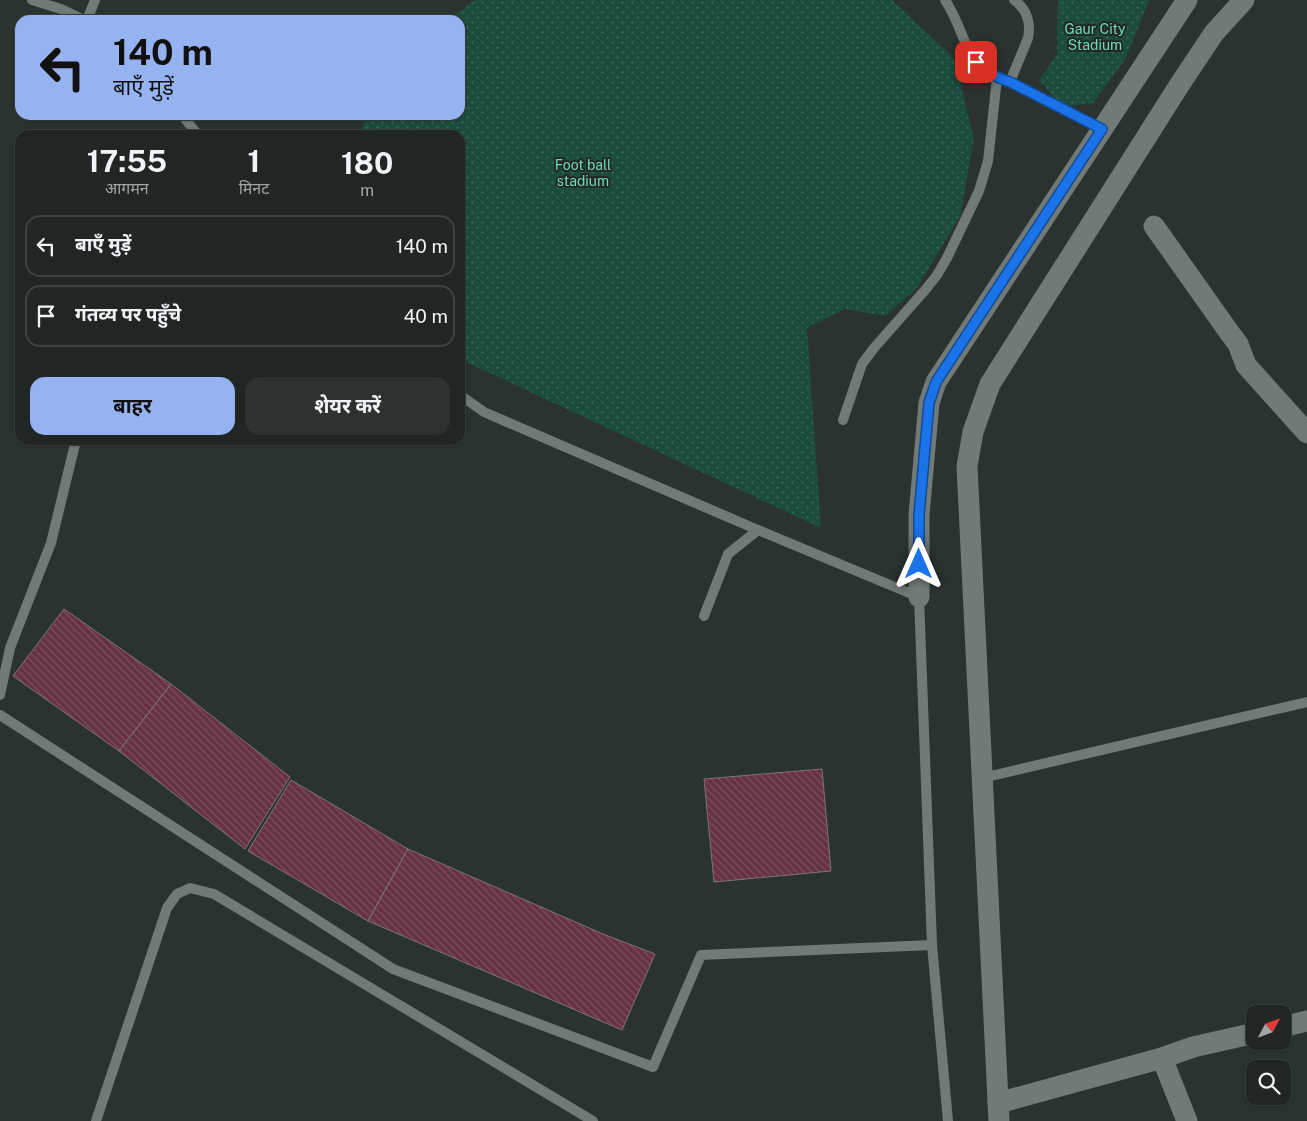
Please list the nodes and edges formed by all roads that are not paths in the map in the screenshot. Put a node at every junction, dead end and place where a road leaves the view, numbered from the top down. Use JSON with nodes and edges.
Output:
{"nodes":[{"id":1,"x":32,"y":0,"type":"edge"},
{"id":2,"x":96,"y":0,"type":"edge"},
{"id":3,"x":945,"y":0,"type":"edge"},
{"id":4,"x":1014,"y":0,"type":"edge"},
{"id":5,"x":1186,"y":0,"type":"edge"},
{"id":6,"x":1244,"y":0,"type":"edge"},
{"id":7,"x":74,"y":15,"type":"edge"},
{"id":8,"x":88,"y":15,"type":"edge"},
{"id":9,"x":997,"y":78,"type":"junction"},
{"id":10,"x":1010,"y":82,"type":"junction"},
{"id":11,"x":186,"y":120,"type":"edge"},
{"id":12,"x":1102,"y":129,"type":"junction"},
{"id":13,"x":194,"y":130,"type":"edge"},
{"id":14,"x":1154,"y":226,"type":"dead end"},
{"id":15,"x":465,"y":399,"type":"edge"},
{"id":16,"x":844,"y":420,"type":"dead end"},
{"id":17,"x":1307,"y":433,"type":"edge"},
{"id":18,"x":75,"y":445,"type":"edge"},
{"id":19,"x":758,"y":530,"type":"junction"},
{"id":20,"x":919,"y":597,"type":"junction"},
{"id":21,"x":704,"y":616,"type":"dead end"},
{"id":22,"x":0,"y":695,"type":"edge"},
{"id":23,"x":1307,"y":702,"type":"edge"},
{"id":24,"x":0,"y":715,"type":"edge"},
{"id":25,"x":982,"y":778,"type":"junction"},
{"id":26,"x":932,"y":944,"type":"junction"},
{"id":27,"x":1307,"y":1022,"type":"edge"},
{"id":28,"x":1291,"y":1025,"type":"edge"},
{"id":29,"x":1246,"y":1035,"type":"edge"},
{"id":30,"x":1162,"y":1058,"type":"junction"},
{"id":31,"x":998,"y":1112,"type":"edge"},
{"id":32,"x":96,"y":1121,"type":"edge"},
{"id":33,"x":593,"y":1121,"type":"edge"},
{"id":34,"x":948,"y":1121,"type":"edge"},
{"id":35,"x":1187,"y":1121,"type":"edge"}],
"edges":[{"from":1,"to":7,"type":"lane"},
{"from":2,"to":8,"type":"lane"},
{"from":3,"to":9,"type":"lane"},
{"from":4,"to":10,"type":"lane"},
{"from":5,"to":12,"type":"street"},
{"from":6,"to":25,"type":"street"},
{"from":9,"to":10,"type":"lane"},
{"from":9,"to":16,"type":"lane"},
{"from":10,"to":12,"type":"lane"},
{"from":11,"to":13,"type":"lane"},
{"from":12,"to":20,"type":"street"},
{"from":14,"to":17,"type":"street"},
{"from":15,"to":19,"type":"lane"},
{"from":18,"to":22,"type":"lane"},
{"from":19,"to":20,"type":"lane"},
{"from":19,"to":21,"type":"lane"},
{"from":20,"to":26,"type":"lane"},
{"from":23,"to":25,"type":"lane"},
{"from":24,"to":26,"type":"lane"},
{"from":25,"to":31,"type":"street"},
{"from":26,"to":34,"type":"lane"},
{"from":27,"to":28,"type":"street"},
{"from":29,"to":30,"type":"street"},
{"from":30,"to":31,"type":"street"},
{"from":30,"to":35,"type":"street"},
{"from":32,"to":33,"type":"lane"}]}
